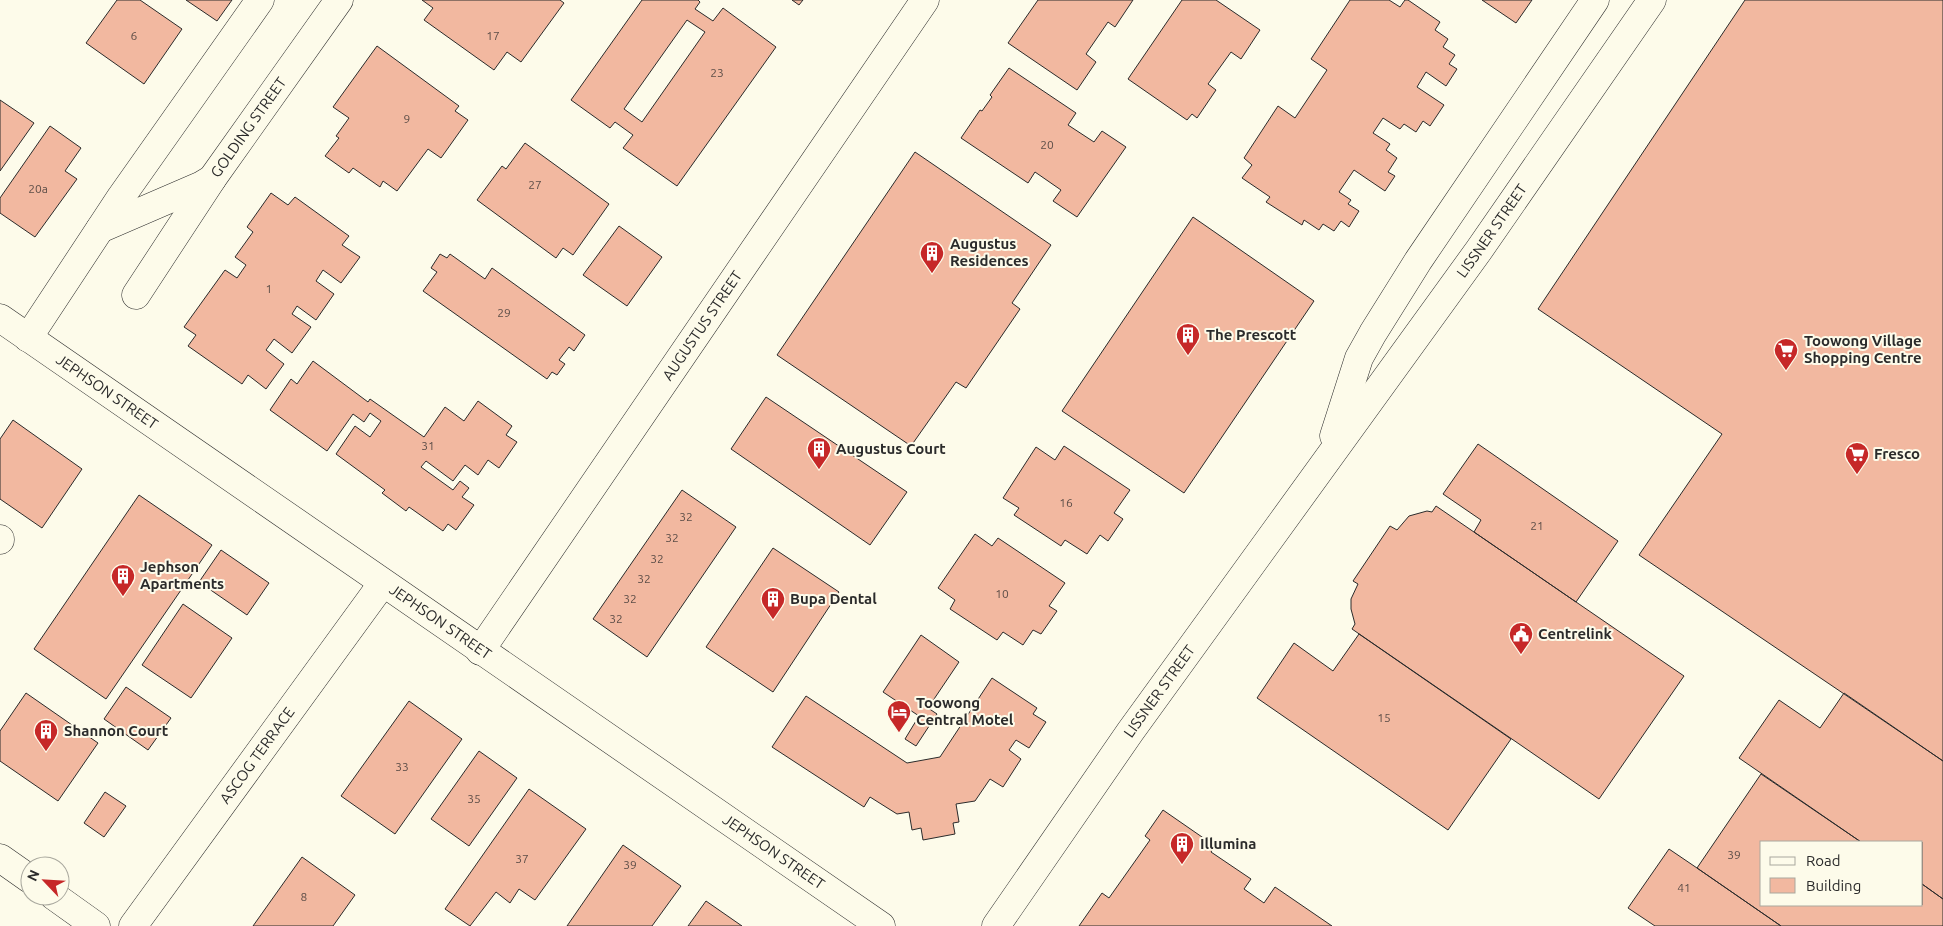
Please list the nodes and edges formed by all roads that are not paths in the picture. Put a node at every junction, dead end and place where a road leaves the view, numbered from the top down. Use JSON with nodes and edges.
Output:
{"nodes":[{"id":1,"x":260,"y":0,"type":"edge"},
{"id":2,"x":339,"y":0,"type":"edge"},
{"id":3,"x":925,"y":0,"type":"edge"},
{"id":4,"x":1595,"y":0,"type":"edge"},
{"id":5,"x":1652,"y":0,"type":"edge"},
{"id":6,"x":216,"y":174,"type":"junction"},
{"id":7,"x":100,"y":229,"type":"junction"},
{"id":8,"x":136,"y":295,"type":"dead end"},
{"id":9,"x":0,"y":318,"type":"edge"},
{"id":10,"x":28,"y":338,"type":"junction"},
{"id":11,"x":1326,"y":459,"type":"junction"},
{"id":12,"x":382,"y":584,"type":"junction"},
{"id":13,"x":480,"y":652,"type":"junction"},
{"id":14,"x":0,"y":858,"type":"edge"},
{"id":15,"x":20,"y":872,"type":"edge"},
{"id":16,"x":68,"y":906,"type":"edge"},
{"id":17,"x":96,"y":926,"type":"edge"},
{"id":18,"x":133,"y":926,"type":"edge"},
{"id":19,"x":881,"y":926,"type":"edge"},
{"id":20,"x":996,"y":926,"type":"edge"}],
"edges":[{"from":1,"to":7,"type":"street"},
{"from":2,"to":6,"type":"street","name":"GOLDING STREET"},
{"from":3,"to":13,"type":"street","name":"AUGUSTUS STREET"},
{"from":4,"to":11,"type":"street","name":"LISSNER STREET"},
{"from":5,"to":11,"type":"street","name":"LISSNER STREET"},
{"from":6,"to":7,"type":"street","name":"GOLDING STREET"},
{"from":6,"to":8,"type":"street"},
{"from":7,"to":10,"type":"street"},
{"from":9,"to":10,"type":"street","name":"JEPHSON STREET"},
{"from":10,"to":12,"type":"street","name":"JEPHSON STREET"},
{"from":11,"to":20,"type":"street","name":"LISSNER STREET"},
{"from":12,"to":13,"type":"street","name":"JEPHSON STREET"},
{"from":12,"to":18,"type":"street","name":"ASCOG TERRACE"},
{"from":13,"to":19,"type":"street","name":"JEPHSON STREET"},
{"from":14,"to":15,"type":"street"},
{"from":16,"to":17,"type":"street"}]}
